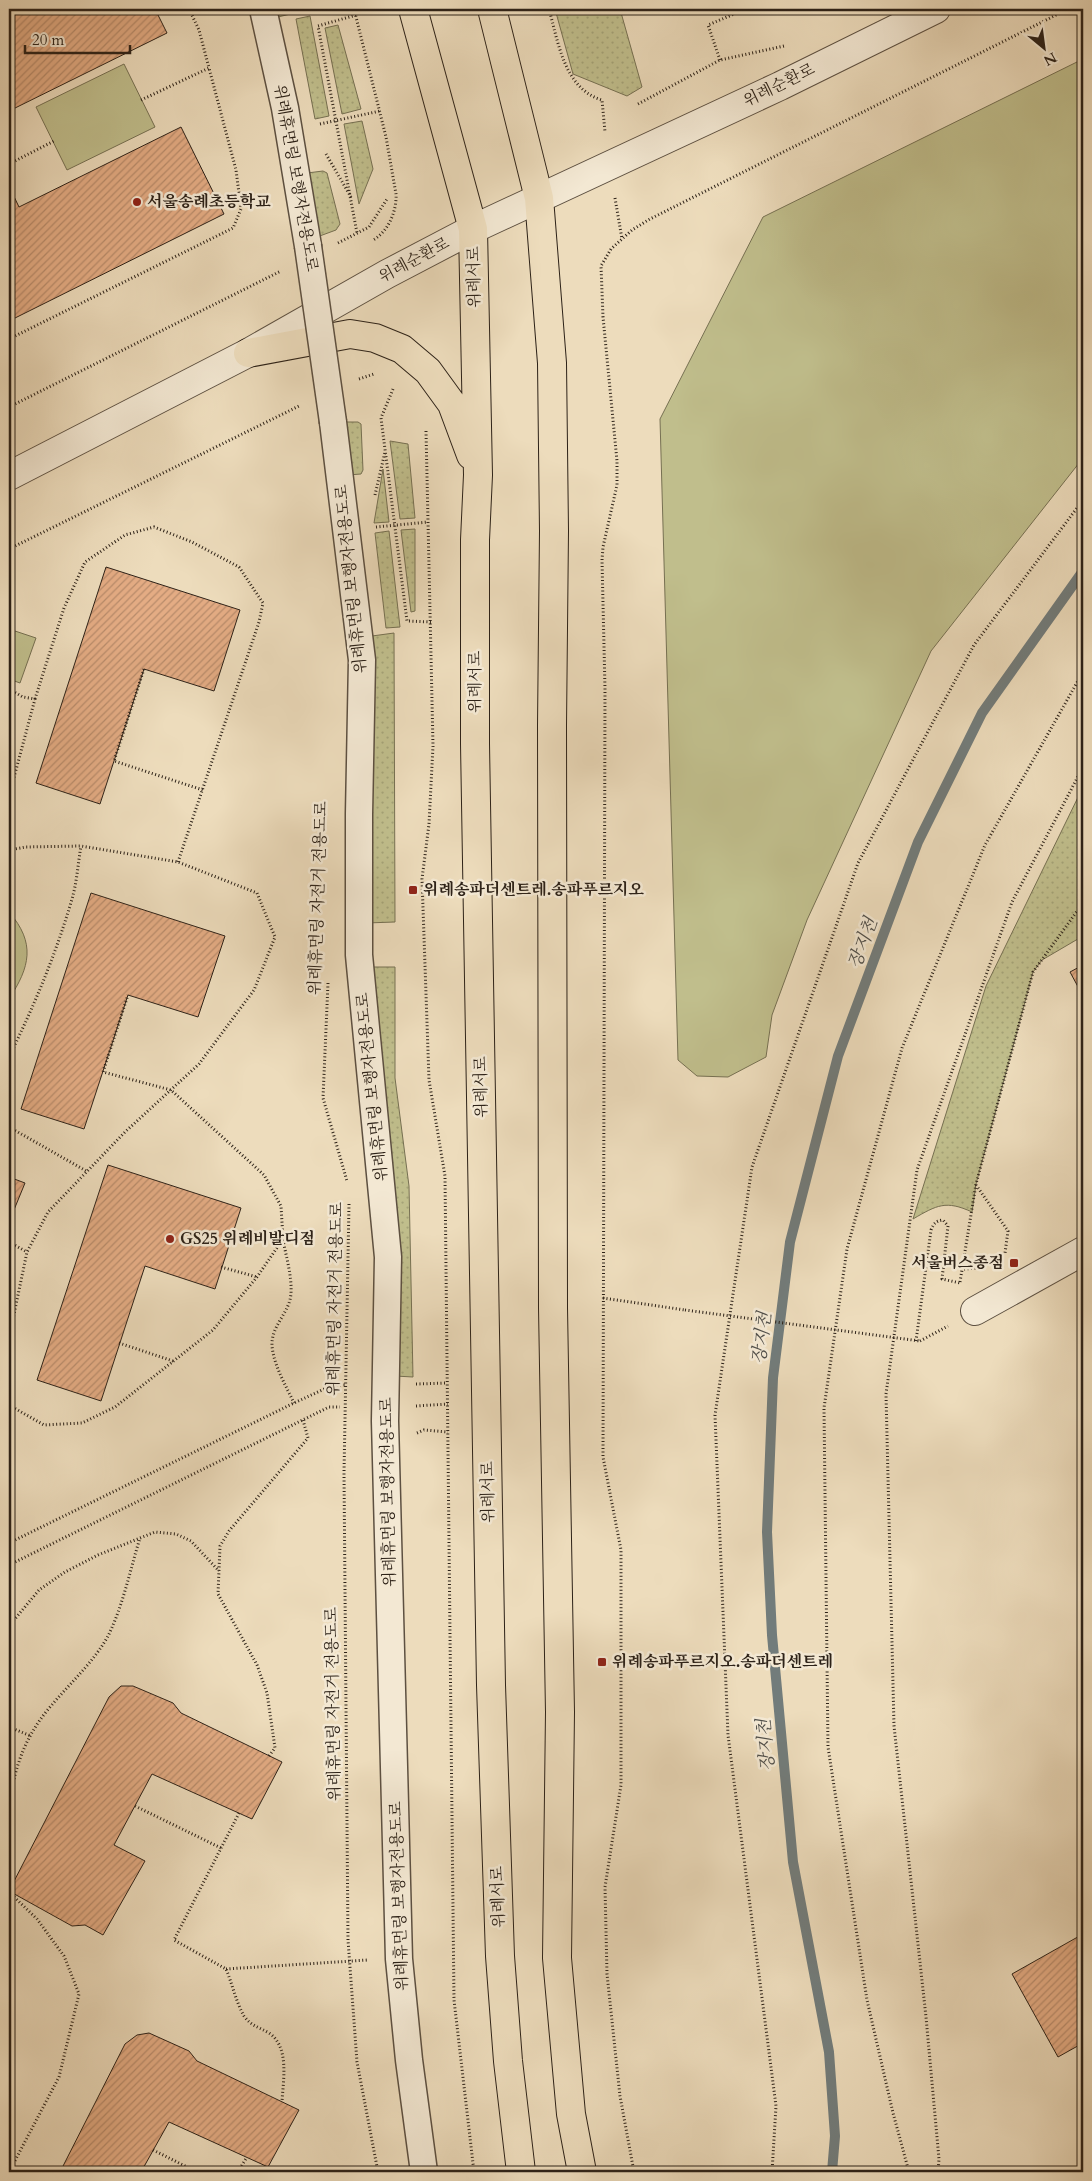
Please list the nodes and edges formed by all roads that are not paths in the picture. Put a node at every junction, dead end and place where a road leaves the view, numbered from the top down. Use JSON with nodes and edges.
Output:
{"nodes":[{"id":1,"x":263,"y":9,"type":"edge"},
{"id":2,"x":413,"y":9,"type":"edge"},
{"id":3,"x":492,"y":9,"type":"edge"},
{"id":4,"x":936,"y":9,"type":"edge"},
{"id":5,"x":539,"y":198,"type":"junction"},
{"id":6,"x":473,"y":229,"type":"junction"},
{"id":7,"x":248,"y":353,"type":"junction"},
{"id":8,"x":9,"y":476,"type":"edge"},
{"id":9,"x":478,"y":476,"type":"junction"},
{"id":10,"x":1083,"y":1251,"type":"edge"},
{"id":11,"x":975,"y":1311,"type":"road end"},
{"id":12,"x":424,"y":2172,"type":"edge"},
{"id":13,"x":521,"y":2172,"type":"edge"},
{"id":14,"x":582,"y":2172,"type":"edge"}],
"edges":[{"from":1,"to":12,"type":"street","name":"위례휴먼링 보행자전용도로","bridge":true},
{"from":2,"to":6,"type":"main road","name":"위례서로"},
{"from":3,"to":5,"type":"main road"},
{"from":4,"to":5,"type":"street","name":"위례순환로"},
{"from":5,"to":6,"type":"street","name":"위례순환로"},
{"from":5,"to":14,"type":"main road"},
{"from":6,"to":7,"type":"street","name":"위례순환로"},
{"from":6,"to":9,"type":"main road","name":"위례서로"},
{"from":7,"to":8,"type":"street","name":"위례순환로"},
{"from":7,"to":9,"type":"main road"},
{"from":9,"to":13,"type":"main road","name":"위례서로"},
{"from":10,"to":11,"type":"street"}]}
